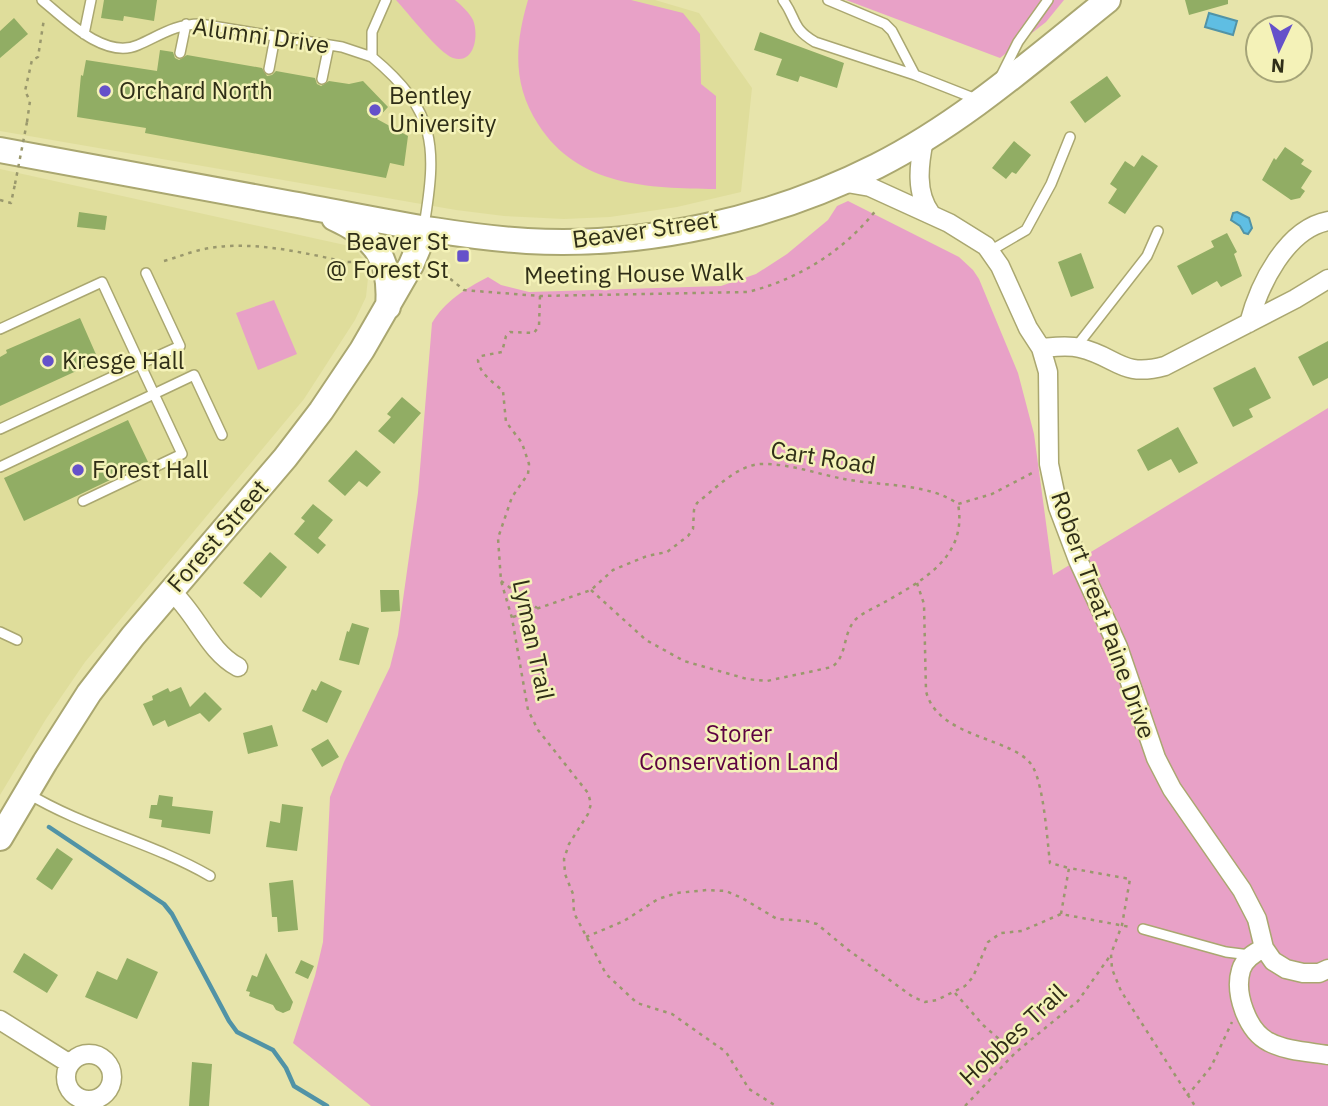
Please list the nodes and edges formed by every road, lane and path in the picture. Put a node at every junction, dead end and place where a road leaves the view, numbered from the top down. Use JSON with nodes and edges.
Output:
{"nodes":[{"id":1,"x":91,"y":0,"type":"edge"},
{"id":2,"x":386,"y":0,"type":"edge"},
{"id":3,"x":783,"y":0,"type":"edge"},
{"id":4,"x":828,"y":0,"type":"edge"},
{"id":5,"x":1048,"y":0,"type":"edge"},
{"id":6,"x":1108,"y":0,"type":"edge"},
{"id":7,"x":44,"y":2,"type":"edge"},
{"id":8,"x":186,"y":24,"type":"junction"},
{"id":9,"x":84,"y":34,"type":"junction"},
{"id":10,"x":275,"y":37,"type":"junction"},
{"id":11,"x":328,"y":45,"type":"junction"},
{"id":12,"x":180,"y":53,"type":"dead end"},
{"id":13,"x":373,"y":57,"type":"junction"},
{"id":14,"x":269,"y":69,"type":"dead end"},
{"id":15,"x":915,"y":75,"type":"junction"},
{"id":16,"x":322,"y":79,"type":"dead end"},
{"id":17,"x":988,"y":95,"type":"junction"},
{"id":18,"x":1070,"y":137,"type":"dead end"},
{"id":19,"x":924,"y":140,"type":"junction"},
{"id":20,"x":0,"y":150,"type":"edge"},
{"id":21,"x":841,"y":182,"type":"junction"},
{"id":22,"x":0,"y":201,"type":"edge"},
{"id":23,"x":283,"y":202,"type":"junction"},
{"id":24,"x":931,"y":214,"type":"junction"},
{"id":25,"x":868,"y":220,"type":"dead end"},
{"id":26,"x":1328,"y":221,"type":"edge"},
{"id":27,"x":423,"y":228,"type":"junction"},
{"id":28,"x":1158,"y":231,"type":"dead end"},
{"id":29,"x":990,"y":251,"type":"junction"},
{"id":30,"x":164,"y":261,"type":"dead end"},
{"id":31,"x":362,"y":261,"type":"dead end"},
{"id":32,"x":437,"y":268,"type":"dead end"},
{"id":33,"x":146,"y":273,"type":"dead end"},
{"id":34,"x":1328,"y":279,"type":"edge"},
{"id":35,"x":540,"y":296,"type":"junction"},
{"id":36,"x":387,"y":308,"type":"junction"},
{"id":37,"x":1249,"y":323,"type":"junction"},
{"id":38,"x":0,"y":329,"type":"edge"},
{"id":39,"x":1076,"y":347,"type":"junction"},
{"id":40,"x":1041,"y":348,"type":"junction"},
{"id":41,"x":140,"y":364,"type":"junction"},
{"id":42,"x":154,"y":394,"type":"junction"},
{"id":43,"x":0,"y":429,"type":"edge"},
{"id":44,"x":222,"y":435,"type":"dead end"},
{"id":45,"x":1049,"y":464,"type":"junction"},
{"id":46,"x":0,"y":467,"type":"edge"},
{"id":47,"x":83,"y":501,"type":"dead end"},
{"id":48,"x":958,"y":505,"type":"junction"},
{"id":49,"x":501,"y":581,"type":"junction"},
{"id":50,"x":917,"y":583,"type":"junction"},
{"id":51,"x":591,"y":590,"type":"junction"},
{"id":52,"x":172,"y":591,"type":"junction"},
{"id":53,"x":537,"y":608,"type":"junction"},
{"id":54,"x":512,"y":618,"type":"junction"},
{"id":55,"x":0,"y":632,"type":"edge"},
{"id":56,"x":17,"y":640,"type":"dead end"},
{"id":57,"x":238,"y":667,"type":"dead end"},
{"id":58,"x":26,"y":793,"type":"junction"},
{"id":59,"x":0,"y":838,"type":"edge"},
{"id":60,"x":1069,"y":868,"type":"junction"},
{"id":61,"x":210,"y":876,"type":"dead end"},
{"id":62,"x":1061,"y":914,"type":"junction"},
{"id":63,"x":1122,"y":925,"type":"junction"},
{"id":64,"x":1143,"y":929,"type":"dead end"},
{"id":65,"x":586,"y":937,"type":"junction"},
{"id":66,"x":1257,"y":952,"type":"junction"},
{"id":67,"x":1111,"y":954,"type":"junction"},
{"id":68,"x":1328,"y":969,"type":"edge"},
{"id":69,"x":954,"y":993,"type":"junction"},
{"id":70,"x":1242,"y":1001,"type":"junction"},
{"id":71,"x":0,"y":1020,"type":"edge"},
{"id":72,"x":1015,"y":1052,"type":"junction"},
{"id":73,"x":1328,"y":1055,"type":"edge"},
{"id":74,"x":70,"y":1063,"type":"dead end"},
{"id":75,"x":1187,"y":1096,"type":"junction"},
{"id":76,"x":776,"y":1106,"type":"edge"},
{"id":77,"x":965,"y":1106,"type":"edge"},
{"id":78,"x":1195,"y":1106,"type":"edge"}],
"edges":[{"from":1,"to":9,"type":"lane"},
{"from":2,"to":13,"type":"lane"},
{"from":3,"to":15,"type":"lane"},
{"from":4,"to":15,"type":"lane"},
{"from":5,"to":17,"type":"lane"},
{"from":6,"to":17,"type":"main road","name":"Beaver Street"},
{"from":7,"to":9,"type":"lane","name":"Alumni Drive"},
{"from":7,"to":22,"type":"path","bridge":true},
{"from":8,"to":9,"type":"lane","name":"Alumni Drive"},
{"from":8,"to":10,"type":"lane","name":"Alumni Drive"},
{"from":8,"to":12,"type":"lane"},
{"from":10,"to":11,"type":"lane","name":"Alumni Drive"},
{"from":10,"to":14,"type":"lane"},
{"from":11,"to":13,"type":"lane","name":"Alumni Drive"},
{"from":11,"to":16,"type":"lane"},
{"from":13,"to":27,"type":"lane"},
{"from":15,"to":17,"type":"lane"},
{"from":17,"to":19,"type":"main road","name":"Beaver Street"},
{"from":18,"to":29,"type":"lane"},
{"from":19,"to":21,"type":"main road","name":"Beaver Street"},
{"from":19,"to":24,"type":"street"},
{"from":20,"to":23,"type":"main road","name":"Beaver Street"},
{"from":21,"to":24,"type":"street","name":"Robert Treat Paine Drive"},
{"from":21,"to":27,"type":"main road","name":"Beaver Street"},
{"from":23,"to":27,"type":"main road","name":"Beaver Street"},
{"from":23,"to":36,"type":"main road"},
{"from":24,"to":29,"type":"street","name":"Robert Treat Paine Drive"},
{"from":25,"to":35,"type":"path","name":"Meeting House Walk"},
{"from":26,"to":37,"type":"street"},
{"from":27,"to":36,"type":"main road","name":"Forest Street"},
{"from":28,"to":39,"type":"lane"},
{"from":29,"to":40,"type":"street","name":"Robert Treat Paine Drive"},
{"from":30,"to":31,"type":"path"},
{"from":32,"to":35,"type":"path","name":"Meeting House Walk"},
{"from":33,"to":41,"type":"lane"},
{"from":34,"to":37,"type":"street"},
{"from":35,"to":49,"type":"path","name":"Lyman Trail"},
{"from":36,"to":52,"type":"main road","name":"Forest Street"},
{"from":37,"to":39,"type":"street"},
{"from":38,"to":41,"type":"lane"},
{"from":39,"to":40,"type":"street"},
{"from":40,"to":45,"type":"street","name":"Robert Treat Paine Drive"},
{"from":41,"to":42,"type":"lane"},
{"from":41,"to":43,"type":"lane"},
{"from":42,"to":44,"type":"lane"},
{"from":42,"to":46,"type":"lane"},
{"from":42,"to":47,"type":"lane"},
{"from":45,"to":48,"type":"path"},
{"from":45,"to":66,"type":"street","name":"Robert Treat Paine Drive"},
{"from":48,"to":50,"type":"path"},
{"from":48,"to":51,"type":"path","name":"Cart Road"},
{"from":49,"to":53,"type":"path"},
{"from":49,"to":54,"type":"path","name":"Lyman Trail"},
{"from":50,"to":51,"type":"path"},
{"from":50,"to":60,"type":"path"},
{"from":51,"to":53,"type":"path","name":"Cart Road"},
{"from":52,"to":57,"type":"street"},
{"from":52,"to":58,"type":"main road","name":"Forest Street"},
{"from":53,"to":54,"type":"path","name":"Cart Road"},
{"from":54,"to":65,"type":"path","name":"Lyman Trail"},
{"from":55,"to":56,"type":"lane"},
{"from":58,"to":59,"type":"main road","name":"Forest Street"},
{"from":58,"to":61,"type":"lane"},
{"from":60,"to":62,"type":"path"},
{"from":60,"to":63,"type":"path","name":"Hobbes Trail"},
{"from":62,"to":63,"type":"path"},
{"from":62,"to":69,"type":"path"},
{"from":63,"to":67,"type":"path","name":"Hobbes Trail"},
{"from":64,"to":66,"type":"lane"},
{"from":65,"to":69,"type":"path"},
{"from":65,"to":76,"type":"path","name":"Lyman Trail"},
{"from":66,"to":68,"type":"street"},
{"from":66,"to":70,"type":"street"},
{"from":67,"to":72,"type":"path","name":"Hobbes Trail"},
{"from":67,"to":75,"type":"path"},
{"from":69,"to":72,"type":"path"},
{"from":70,"to":73,"type":"street"},
{"from":70,"to":75,"type":"path"},
{"from":71,"to":74,"type":"street"},
{"from":72,"to":77,"type":"path","name":"Hobbes Trail"},
{"from":75,"to":78,"type":"path"}]}
